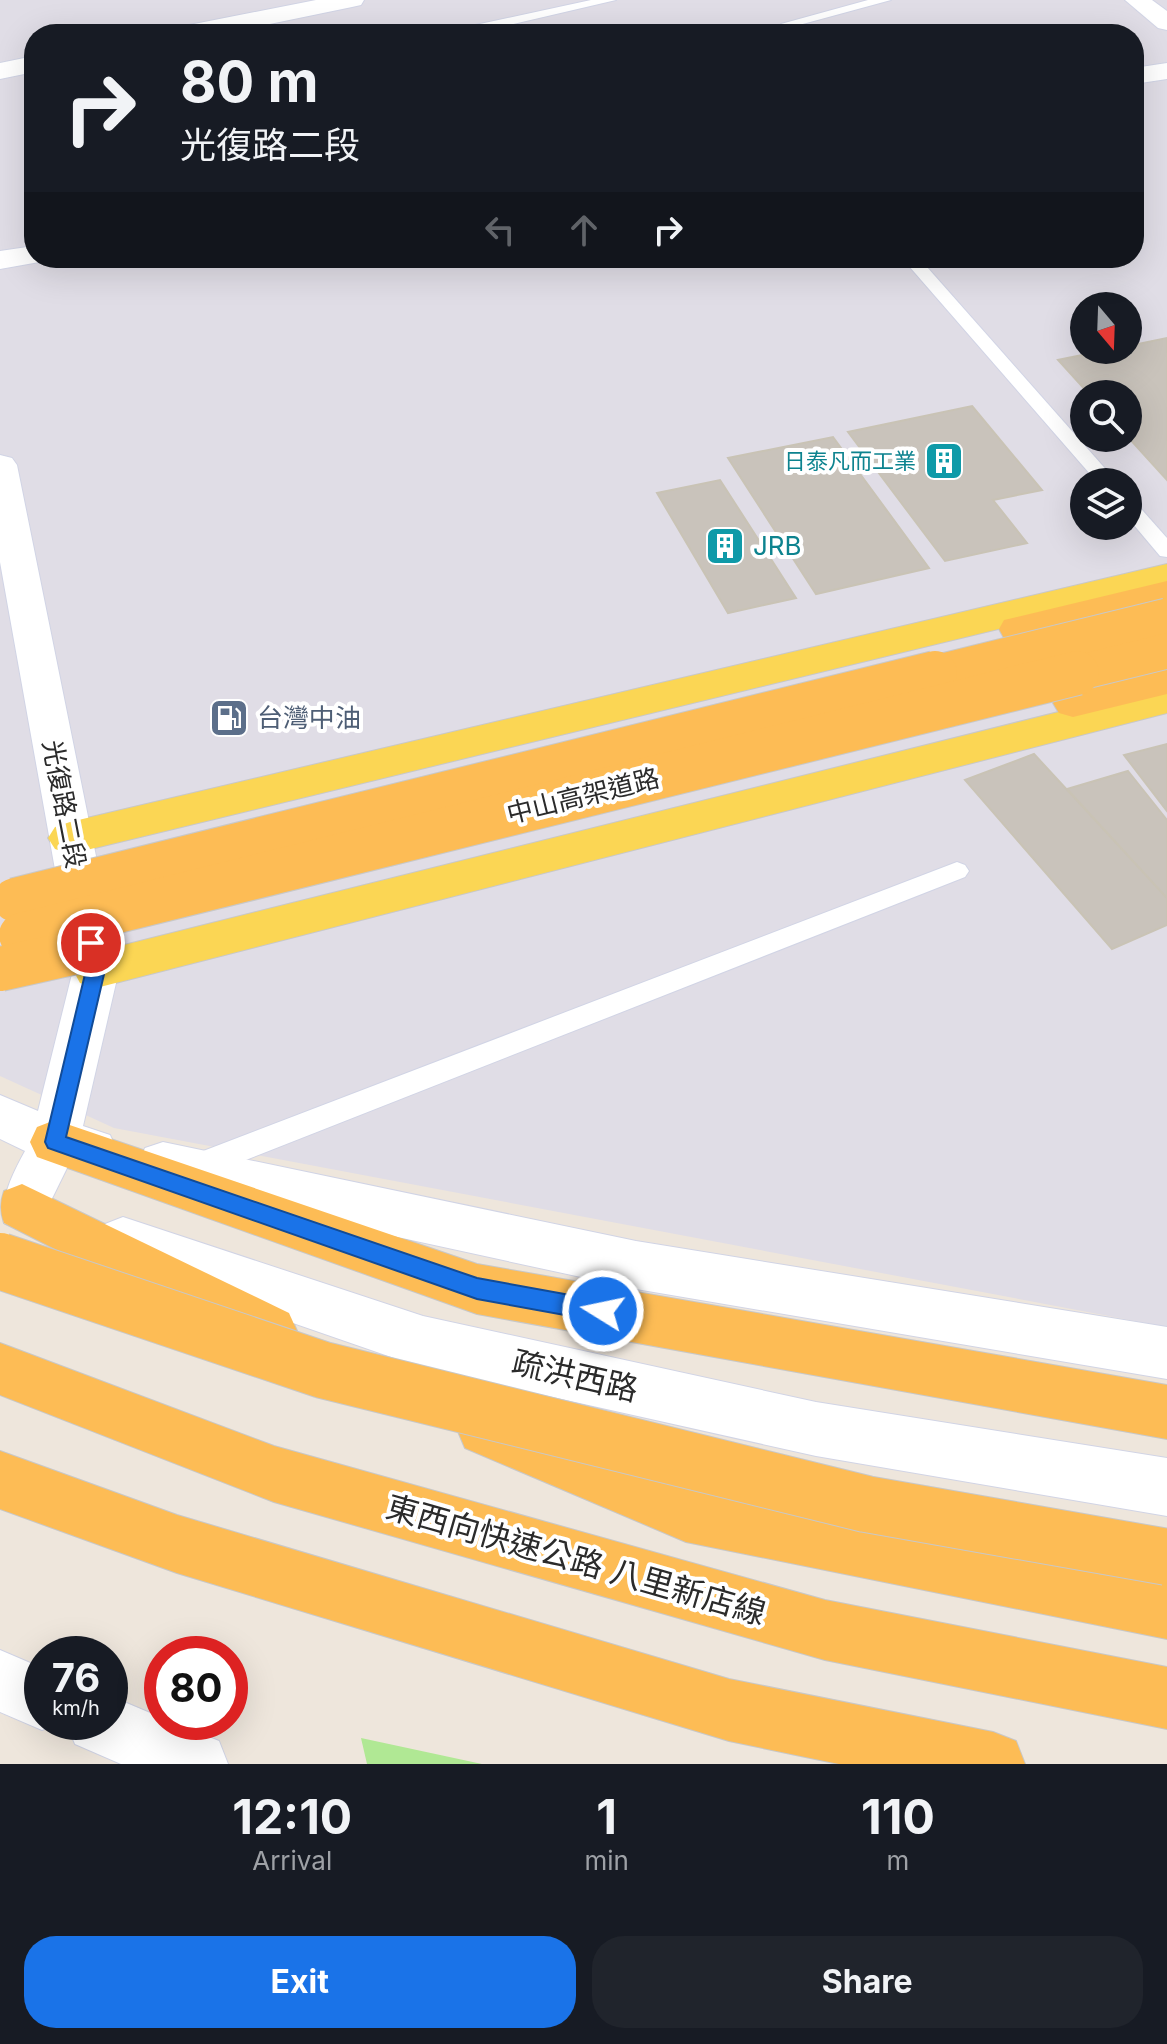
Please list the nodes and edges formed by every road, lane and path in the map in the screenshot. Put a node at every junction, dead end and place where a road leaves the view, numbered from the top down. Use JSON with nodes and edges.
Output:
{"nodes":[{"id":1,"x":352,"y":0,"type":"edge"},
{"id":2,"x":609,"y":0,"type":"edge"},
{"id":3,"x":884,"y":0,"type":"edge"},
{"id":4,"x":1137,"y":0,"type":"edge"},
{"id":5,"x":1167,"y":23,"type":"edge"},
{"id":6,"x":233,"y":24,"type":"edge"},
{"id":7,"x":498,"y":24,"type":"edge"},
{"id":8,"x":788,"y":24,"type":"dead end"},
{"id":9,"x":24,"y":66,"type":"edge"},
{"id":10,"x":0,"y":71,"type":"edge"},
{"id":11,"x":1167,"y":71,"type":"edge"},
{"id":12,"x":1144,"y":74,"type":"edge"},
{"id":13,"x":24,"y":256,"type":"edge"},
{"id":14,"x":0,"y":260,"type":"edge"},
{"id":15,"x":919,"y":268,"type":"edge"},
{"id":16,"x":0,"y":465,"type":"edge"},
{"id":17,"x":1095,"y":468,"type":"edge"},
{"id":18,"x":1142,"y":522,"type":"edge"},
{"id":19,"x":1167,"y":551,"type":"edge"},
{"id":20,"x":1167,"y":576,"type":"edge"},
{"id":21,"x":1167,"y":593,"type":"edge"},
{"id":22,"x":1167,"y":616,"type":"edge"},
{"id":23,"x":1167,"y":651,"type":"edge"},
{"id":24,"x":1167,"y":680,"type":"edge"},
{"id":25,"x":1167,"y":699,"type":"edge"},
{"id":26,"x":70,"y":838,"type":"junction"},
{"id":27,"x":957,"y":871,"type":"dead end"},
{"id":28,"x":0,"y":876,"type":"edge"},
{"id":29,"x":0,"y":904,"type":"edge"},
{"id":30,"x":0,"y":940,"type":"edge"},
{"id":31,"x":0,"y":969,"type":"edge"},
{"id":32,"x":96,"y":970,"type":"junction"},
{"id":33,"x":0,"y":1116,"type":"edge"},
{"id":34,"x":55,"y":1142,"type":"junction"},
{"id":35,"x":188,"y":1170,"type":"junction"},
{"id":36,"x":11,"y":1202,"type":"edge"},
{"id":37,"x":0,"y":1261,"type":"edge"},
{"id":38,"x":1167,"y":1353,"type":"edge"},
{"id":39,"x":0,"y":1369,"type":"edge"},
{"id":40,"x":1167,"y":1412,"type":"edge"},
{"id":41,"x":0,"y":1480,"type":"edge"},
{"id":42,"x":1167,"y":1487,"type":"edge"},
{"id":43,"x":1167,"y":1557,"type":"edge"},
{"id":44,"x":1167,"y":1609,"type":"edge"},
{"id":45,"x":0,"y":1681,"type":"edge"},
{"id":46,"x":24,"y":1691,"type":"edge"},
{"id":47,"x":1167,"y":1698,"type":"edge"},
{"id":48,"x":128,"y":1735,"type":"edge"},
{"id":49,"x":196,"y":1764,"type":"edge"},
{"id":50,"x":993,"y":1764,"type":"edge"}],
"edges":[{"from":1,"to":6,"type":"street"},
{"from":2,"to":7,"type":"lane"},
{"from":3,"to":8,"type":"lane"},
{"from":4,"to":5,"type":"street"},
{"from":9,"to":10,"type":"street"},
{"from":11,"to":12,"type":"street"},
{"from":13,"to":14,"type":"street"},
{"from":15,"to":17,"type":"lane"},
{"from":16,"to":26,"type":"street","name":"光復路二段"},
{"from":18,"to":19,"type":"lane"},
{"from":20,"to":26,"type":"main road"},
{"from":21,"to":28,"type":"highway"},
{"from":22,"to":29,"type":"highway","name":"中山高架道路","bridge":true},
{"from":23,"to":30,"type":"highway","name":"中山高架道路","bridge":true},
{"from":24,"to":31,"type":"highway","bridge":true},
{"from":25,"to":32,"type":"main road"},
{"from":26,"to":32,"type":"street","name":"光復路二段"},
{"from":27,"to":35,"type":"lane"},
{"from":32,"to":34,"type":"street","name":"光復路二段"},
{"from":33,"to":34,"type":"street"},
{"from":34,"to":35,"type":"street"},
{"from":34,"to":36,"type":"street","name":"光復路二段"},
{"from":34,"to":40,"type":"highway"},
{"from":35,"to":38,"type":"street"},
{"from":36,"to":42,"type":"street","name":"疏洪西路"},
{"from":36,"to":44,"type":"highway"},
{"from":37,"to":43,"type":"highway","bridge":true},
{"from":39,"to":47,"type":"highway","name":"東西向快速公路 八里新店線"},
{"from":41,"to":50,"type":"highway"},
{"from":45,"to":46,"type":"street"},
{"from":48,"to":49,"type":"street"}]}
